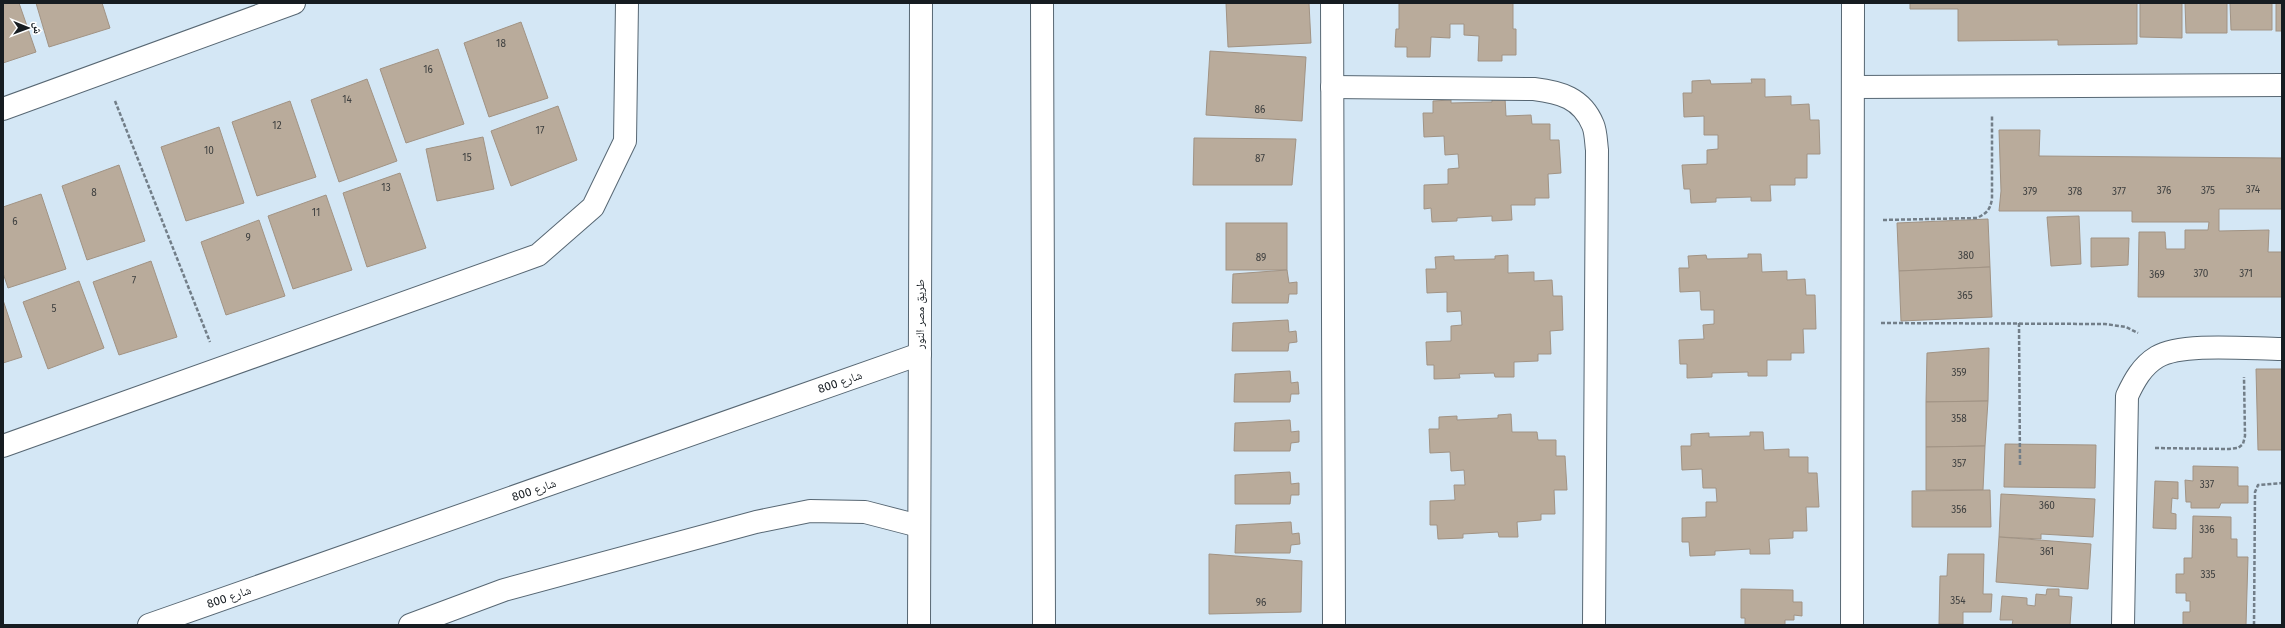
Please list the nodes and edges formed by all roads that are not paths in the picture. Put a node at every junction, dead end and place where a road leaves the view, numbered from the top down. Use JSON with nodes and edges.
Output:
{"nodes":[{"id":1,"x":294,"y":3,"type":"edge"},
{"id":2,"x":626,"y":3,"type":"edge"},
{"id":3,"x":921,"y":3,"type":"edge"},
{"id":4,"x":1042,"y":3,"type":"edge"},
{"id":5,"x":1332,"y":3,"type":"edge"},
{"id":6,"x":1853,"y":3,"type":"edge"},
{"id":7,"x":2282,"y":86,"type":"edge"},
{"id":8,"x":1332,"y":87,"type":"junction"},
{"id":9,"x":1853,"y":87,"type":"junction"},
{"id":10,"x":3,"y":109,"type":"edge"},
{"id":11,"x":2282,"y":348,"type":"edge"},
{"id":12,"x":920,"y":354,"type":"junction"},
{"id":13,"x":3,"y":446,"type":"edge"},
{"id":14,"x":919,"y":526,"type":"junction"},
{"id":15,"x":149,"y":625,"type":"edge"},
{"id":16,"x":410,"y":625,"type":"edge"},
{"id":17,"x":919,"y":625,"type":"edge"},
{"id":18,"x":1044,"y":625,"type":"edge"},
{"id":19,"x":1334,"y":625,"type":"edge"},
{"id":20,"x":1594,"y":625,"type":"edge"},
{"id":21,"x":1852,"y":625,"type":"edge"},
{"id":22,"x":2123,"y":625,"type":"edge"}],
"edges":[{"from":1,"to":10,"type":"street"},
{"from":2,"to":13,"type":"street"},
{"from":3,"to":12,"type":"street","name":"طريق مصر النور"},
{"from":4,"to":18,"type":"street"},
{"from":5,"to":8,"type":"street"},
{"from":6,"to":9,"type":"street"},
{"from":7,"to":9,"type":"street"},
{"from":8,"to":19,"type":"street"},
{"from":8,"to":20,"type":"street"},
{"from":9,"to":21,"type":"street"},
{"from":11,"to":22,"type":"street"},
{"from":12,"to":14,"type":"street","name":"طريق مصر النور"},
{"from":12,"to":15,"type":"street","name":"شارع 800"},
{"from":14,"to":16,"type":"street"},
{"from":14,"to":17,"type":"street","name":"طريق مصر النور"}]}
